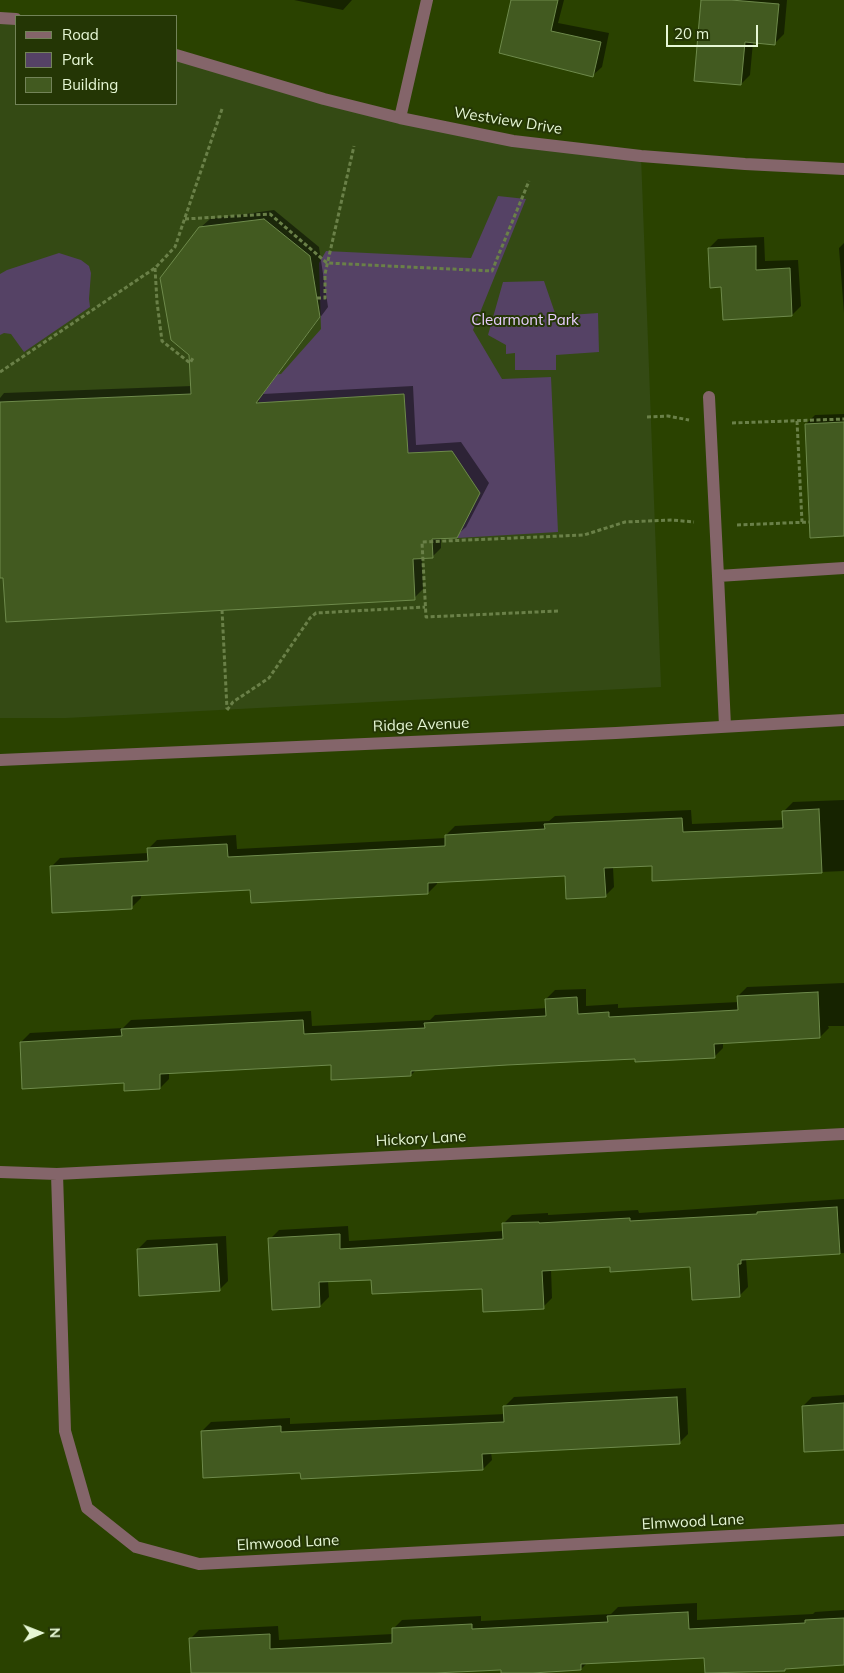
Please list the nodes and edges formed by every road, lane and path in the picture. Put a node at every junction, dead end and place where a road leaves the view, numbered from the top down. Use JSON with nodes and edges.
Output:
{"nodes":[{"id":1,"x":427,"y":0,"type":"edge"},
{"id":2,"x":0,"y":18,"type":"edge"},
{"id":3,"x":15,"y":19,"type":"edge"},
{"id":4,"x":178,"y":56,"type":"edge"},
{"id":5,"x":222,"y":110,"type":"dead end"},
{"id":6,"x":400,"y":118,"type":"junction"},
{"id":7,"x":354,"y":146,"type":"dead end"},
{"id":8,"x":844,"y":169,"type":"edge"},
{"id":9,"x":529,"y":181,"type":"dead end"},
{"id":10,"x":184,"y":219,"type":"junction"},
{"id":11,"x":327,"y":263,"type":"junction"},
{"id":12,"x":155,"y":268,"type":"junction"},
{"id":13,"x":317,"y":298,"type":"dead end"},
{"id":14,"x":193,"y":358,"type":"dead end"},
{"id":15,"x":0,"y":372,"type":"edge"},
{"id":16,"x":709,"y":398,"type":"dead end"},
{"id":17,"x":647,"y":417,"type":"dead end"},
{"id":18,"x":844,"y":419,"type":"edge"},
{"id":19,"x":797,"y":421,"type":"junction"},
{"id":20,"x":711,"y":424,"type":"junction"},
{"id":21,"x":802,"y":522,"type":"junction"},
{"id":22,"x":809,"y":522,"type":"dead end"},
{"id":23,"x":716,"y":524,"type":"junction"},
{"id":24,"x":844,"y":568,"type":"edge"},
{"id":25,"x":718,"y":576,"type":"junction"},
{"id":26,"x":425,"y":607,"type":"junction"},
{"id":27,"x":222,"y":610,"type":"dead end"},
{"id":28,"x":558,"y":610,"type":"dead end"},
{"id":29,"x":844,"y":720,"type":"edge"},
{"id":30,"x":725,"y":726,"type":"junction"},
{"id":31,"x":0,"y":760,"type":"edge"},
{"id":32,"x":844,"y":1134,"type":"edge"},
{"id":33,"x":0,"y":1172,"type":"edge"},
{"id":34,"x":56,"y":1174,"type":"junction"},
{"id":35,"x":844,"y":1530,"type":"edge"}],
"edges":[{"from":1,"to":6,"type":"street"},
{"from":2,"to":3,"type":"street"},
{"from":4,"to":6,"type":"street","name":"Westview Drive"},
{"from":5,"to":10,"type":"path"},
{"from":6,"to":8,"type":"street","name":"Westview Drive"},
{"from":7,"to":11,"type":"path"},
{"from":9,"to":11,"type":"path"},
{"from":10,"to":11,"type":"path"},
{"from":10,"to":12,"type":"path"},
{"from":11,"to":13,"type":"path"},
{"from":12,"to":14,"type":"path"},
{"from":12,"to":15,"type":"path"},
{"from":16,"to":20,"type":"street"},
{"from":17,"to":20,"type":"path"},
{"from":18,"to":19,"type":"path"},
{"from":19,"to":20,"type":"path"},
{"from":19,"to":21,"type":"path"},
{"from":20,"to":23,"type":"street"},
{"from":21,"to":22,"type":"path"},
{"from":21,"to":23,"type":"path"},
{"from":23,"to":25,"type":"street"},
{"from":23,"to":26,"type":"path"},
{"from":24,"to":25,"type":"street"},
{"from":25,"to":30,"type":"street"},
{"from":26,"to":27,"type":"path"},
{"from":26,"to":28,"type":"path"},
{"from":29,"to":30,"type":"street","name":"Ridge Avenue"},
{"from":30,"to":31,"type":"street","name":"Ridge Avenue"},
{"from":32,"to":34,"type":"street","name":"Hickory Lane"},
{"from":33,"to":34,"type":"street","name":"Hickory Lane"},
{"from":34,"to":35,"type":"street","name":"Elmwood Lane"}]}
